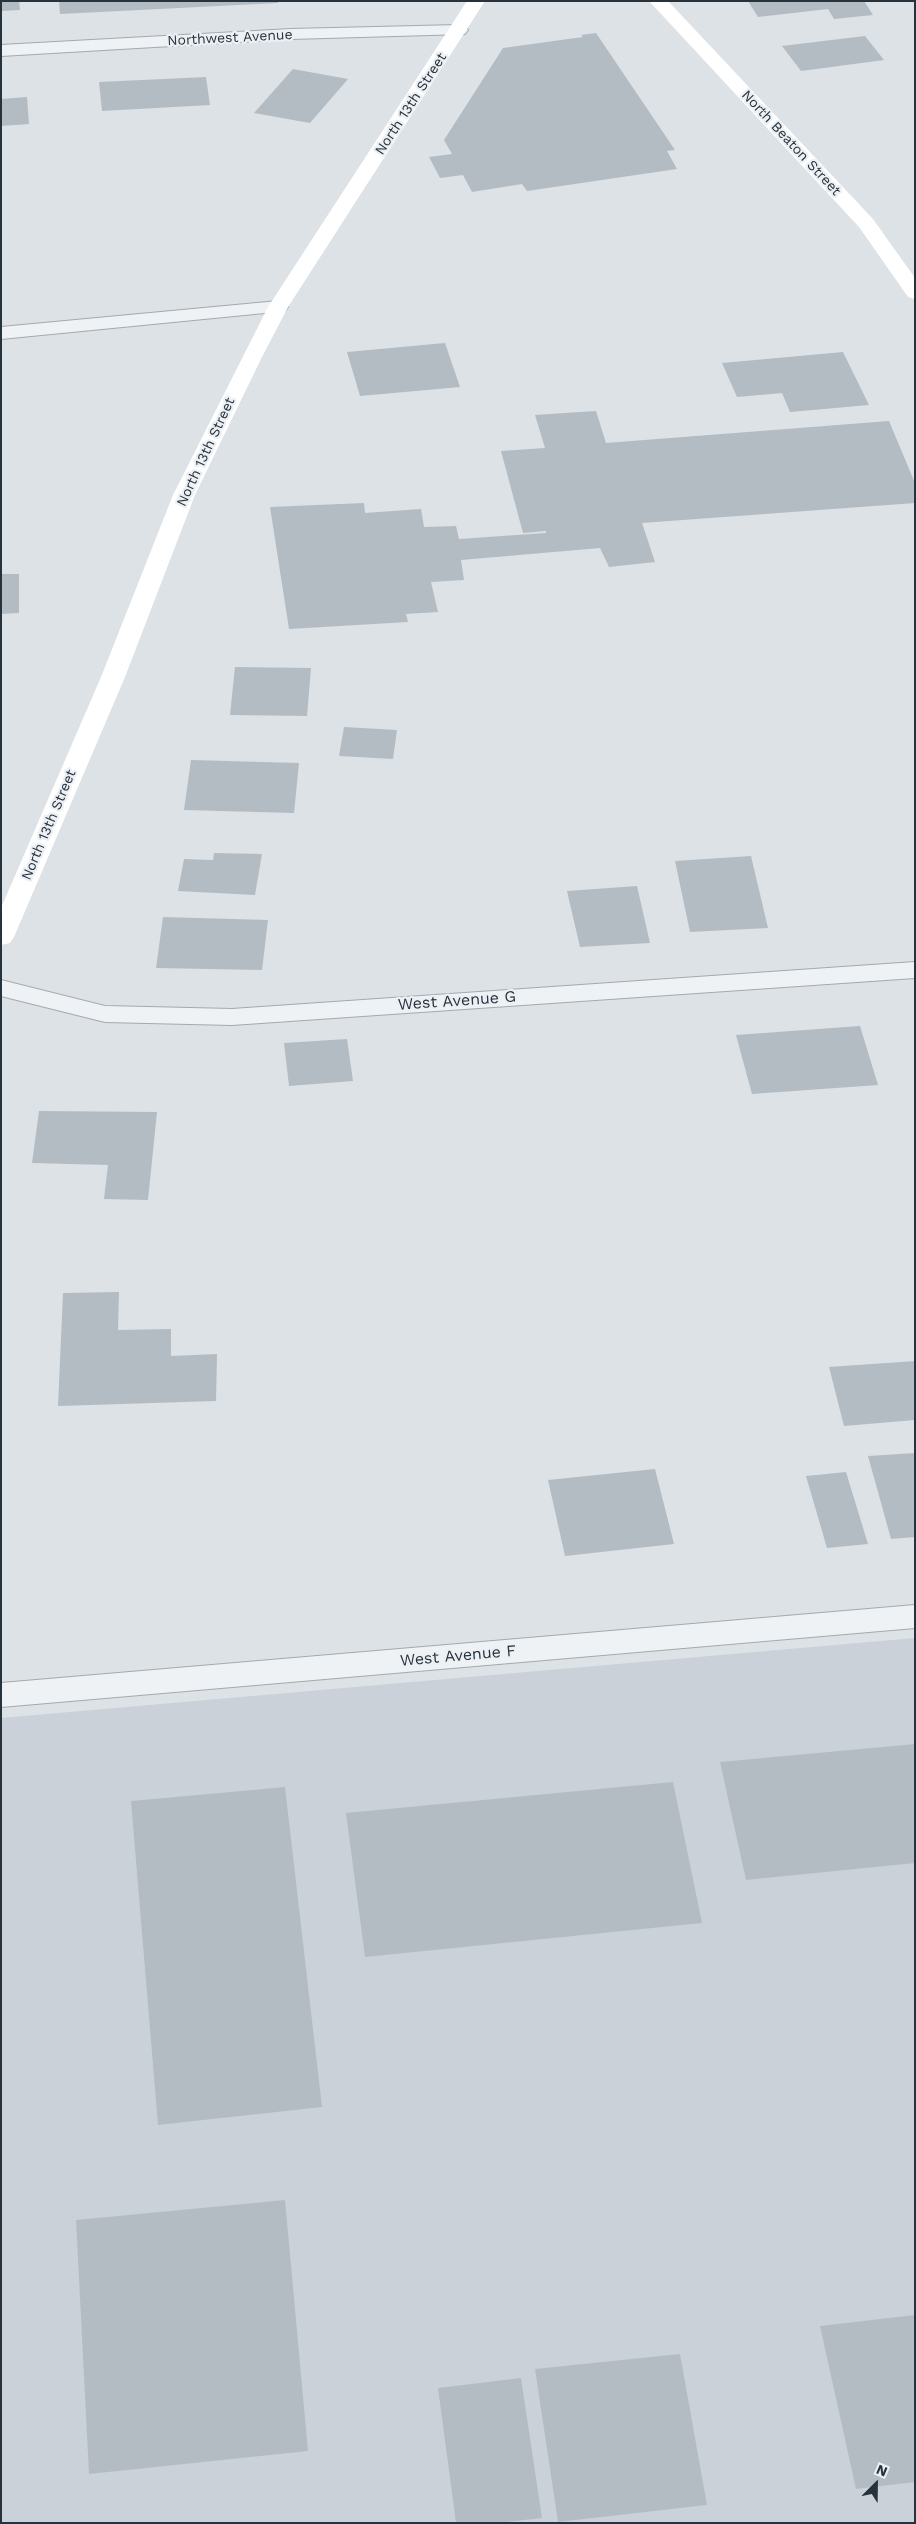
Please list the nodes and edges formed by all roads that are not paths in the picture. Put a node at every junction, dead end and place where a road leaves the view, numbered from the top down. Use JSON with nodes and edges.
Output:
{"nodes":[{"id":1,"x":476,"y":1,"type":"edge"},
{"id":2,"x":658,"y":1,"type":"edge"},
{"id":3,"x":459,"y":30,"type":"junction"},
{"id":4,"x":1,"y":50,"type":"edge"},
{"id":5,"x":915,"y":293,"type":"edge"},
{"id":6,"x":278,"y":307,"type":"junction"},
{"id":7,"x":1,"y":333,"type":"edge"},
{"id":8,"x":1,"y":937,"type":"edge"},
{"id":9,"x":915,"y":970,"type":"edge"},
{"id":10,"x":1,"y":988,"type":"edge"},
{"id":11,"x":915,"y":1616,"type":"edge"},
{"id":12,"x":1,"y":1695,"type":"edge"}],
"edges":[{"from":1,"to":3,"type":"street","name":"North 13th Street"},
{"from":2,"to":5,"type":"street","name":"North Beaton Street"},
{"from":3,"to":4,"type":"street","name":"Northwest Avenue"},
{"from":3,"to":6,"type":"street","name":"North 13th Street"},
{"from":6,"to":7,"type":"street"},
{"from":6,"to":8,"type":"street","name":"North 13th Street"},
{"from":9,"to":10,"type":"street","name":"West Avenue G"},
{"from":11,"to":12,"type":"street","name":"West Avenue F"}]}
